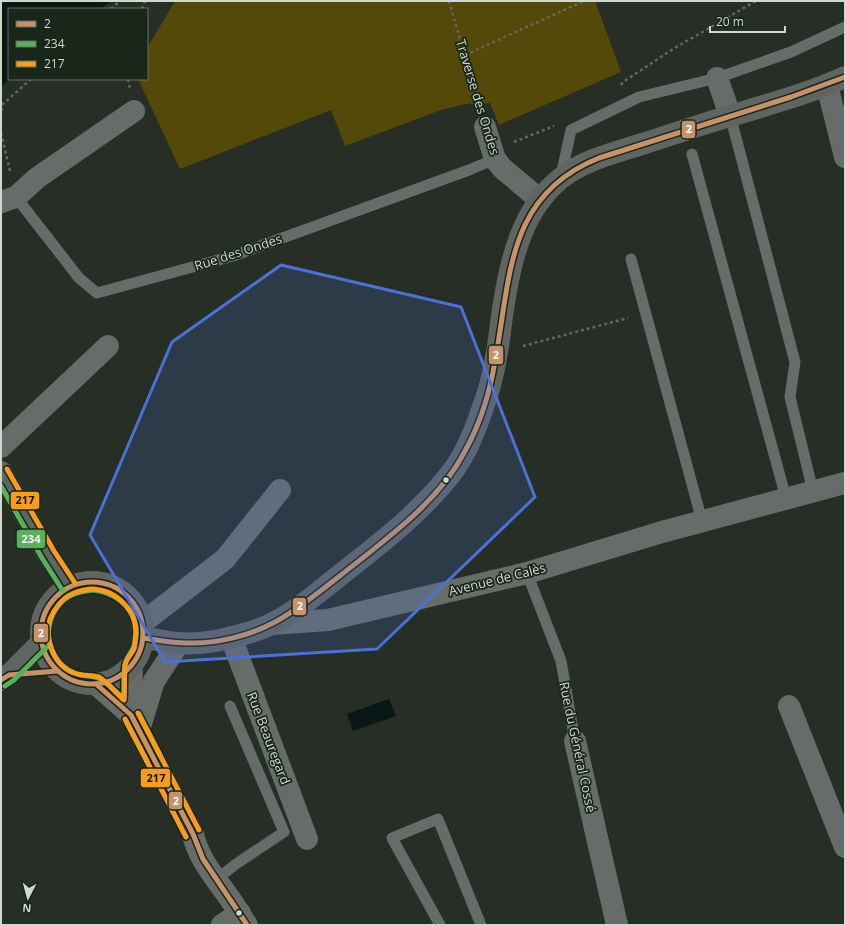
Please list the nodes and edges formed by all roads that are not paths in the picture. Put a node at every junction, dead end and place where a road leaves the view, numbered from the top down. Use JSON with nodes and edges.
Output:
{"nodes":[{"id":1,"x":845,"y":27,"type":"edge"},
{"id":2,"x":718,"y":78,"type":"junction"},
{"id":3,"x":836,"y":81,"type":"edge"},
{"id":4,"x":134,"y":112,"type":"dead end"},
{"id":5,"x":730,"y":116,"type":"junction"},
{"id":6,"x":485,"y":127,"type":"road end"},
{"id":7,"x":692,"y":154,"type":"dead end"},
{"id":8,"x":845,"y":157,"type":"edge"},
{"id":9,"x":495,"y":158,"type":"junction"},
{"id":10,"x":560,"y":179,"type":"junction"},
{"id":11,"x":8,"y":200,"type":"edge"},
{"id":12,"x":540,"y":200,"type":"junction"},
{"id":13,"x":631,"y":259,"type":"dead end"},
{"id":14,"x":108,"y":346,"type":"dead end"},
{"id":15,"x":1,"y":447,"type":"edge"},
{"id":16,"x":1,"y":472,"type":"edge"},
{"id":17,"x":845,"y":483,"type":"edge"},
{"id":18,"x":280,"y":490,"type":"dead end"},
{"id":19,"x":813,"y":491,"type":"junction"},
{"id":20,"x":786,"y":498,"type":"junction"},
{"id":21,"x":702,"y":521,"type":"junction"},
{"id":22,"x":528,"y":573,"type":"junction"},
{"id":23,"x":69,"y":588,"type":"junction"},
{"id":24,"x":272,"y":624,"type":"junction"},
{"id":25,"x":143,"y":630,"type":"junction"},
{"id":26,"x":231,"y":637,"type":"junction"},
{"id":27,"x":42,"y":642,"type":"junction"},
{"id":28,"x":179,"y":643,"type":"junction"},
{"id":29,"x":132,"y":665,"type":"junction"},
{"id":30,"x":57,"y":671,"type":"junction"},
{"id":31,"x":5,"y":677,"type":"edge"},
{"id":32,"x":96,"y":684,"type":"junction"},
{"id":33,"x":230,"y":706,"type":"dead end"},
{"id":34,"x":789,"y":706,"type":"dead end"},
{"id":35,"x":135,"y":723,"type":"junction"},
{"id":36,"x":575,"y":741,"type":"joint"},
{"id":37,"x":307,"y":839,"type":"dead end"},
{"id":38,"x":845,"y":847,"type":"edge"},
{"id":39,"x":224,"y":884,"type":"junction"},
{"id":40,"x":244,"y":921,"type":"edge"},
{"id":41,"x":222,"y":925,"type":"edge"},
{"id":42,"x":440,"y":925,"type":"edge"},
{"id":43,"x":481,"y":925,"type":"edge"},
{"id":44,"x":617,"y":925,"type":"edge"}],
"edges":[{"from":1,"to":2,"type":"lane"},
{"from":2,"to":5,"type":"street"},
{"from":2,"to":10,"type":"lane"},
{"from":3,"to":5,"type":"main road"},
{"from":3,"to":8,"type":"street"},
{"from":4,"to":11,"type":"street"},
{"from":5,"to":10,"type":"main road"},
{"from":5,"to":19,"type":"lane"},
{"from":6,"to":9,"type":"street","name":"Traverse des Ondes"},
{"from":7,"to":20,"type":"lane"},
{"from":9,"to":11,"type":"lane","name":"Rue des Ondes"},
{"from":9,"to":12,"type":"street","name":"Traverse des Ondes"},
{"from":10,"to":12,"type":"main road"},
{"from":12,"to":24,"type":"main road"},
{"from":13,"to":21,"type":"lane"},
{"from":14,"to":15,"type":"street"},
{"from":16,"to":23,"type":"main road"},
{"from":17,"to":19,"type":"street","name":"Avenue de Calès"},
{"from":18,"to":25,"type":"street"},
{"from":19,"to":20,"type":"street","name":"Avenue de Calès"},
{"from":20,"to":21,"type":"street","name":"Avenue de Calès"},
{"from":21,"to":22,"type":"street","name":"Avenue de Calès"},
{"from":22,"to":24,"type":"street","name":"Avenue de Calès"},
{"from":22,"to":36,"type":"lane","name":"Rue du Général Cossé"},
{"from":23,"to":25,"type":"main road"},
{"from":23,"to":27,"type":"main road"},
{"from":24,"to":26,"type":"main road","name":"Avenue de Calès"},
{"from":25,"to":28,"type":"main road","name":"Avenue de Calès"},
{"from":25,"to":29,"type":"main road"},
{"from":26,"to":28,"type":"main road","name":"Avenue de Calès"},
{"from":26,"to":37,"type":"street","name":"Rue Beauregard"},
{"from":27,"to":30,"type":"main road"},
{"from":27,"to":31,"type":"main road"},
{"from":28,"to":35,"type":"street"},
{"from":29,"to":32,"type":"main road"},
{"from":29,"to":35,"type":"street"},
{"from":30,"to":31,"type":"main road"},
{"from":30,"to":32,"type":"main road"},
{"from":32,"to":35,"type":"street"},
{"from":33,"to":39,"type":"lane"},
{"from":34,"to":38,"type":"street"},
{"from":35,"to":39,"type":"street"},
{"from":36,"to":44,"type":"street","name":"Rue du Général Cossé"},
{"from":39,"to":40,"type":"street"},
{"from":40,"to":41,"type":"street"},
{"from":42,"to":43,"type":"lane"}]}
